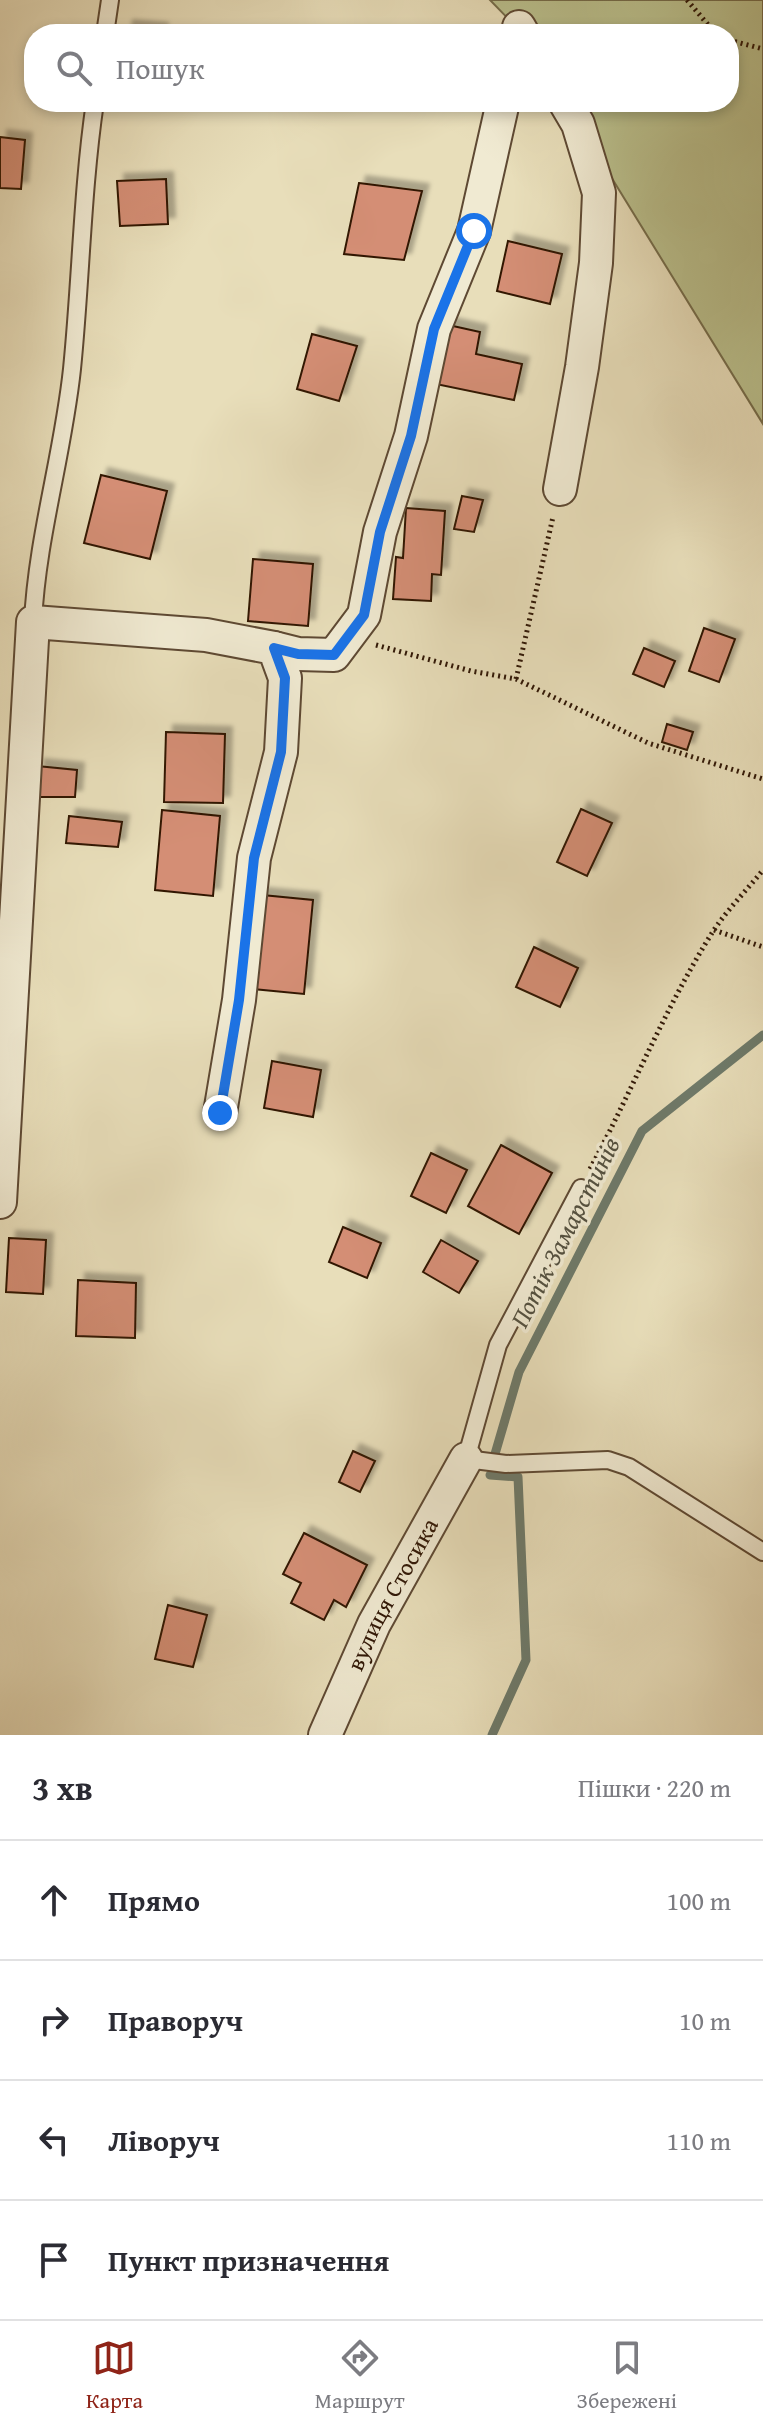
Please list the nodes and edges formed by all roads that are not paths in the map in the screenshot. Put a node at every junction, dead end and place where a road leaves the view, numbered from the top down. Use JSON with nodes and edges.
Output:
{"nodes":[{"id":1,"x":110,"y":0,"type":"edge"},
{"id":2,"x":106,"y":24,"type":"edge"},
{"id":3,"x":94,"y":112,"type":"edge"},
{"id":4,"x":501,"y":112,"type":"edge"},
{"id":5,"x":571,"y":112,"type":"edge"},
{"id":6,"x":560,"y":489,"type":"road end"},
{"id":7,"x":33,"y":622,"type":"junction"},
{"id":8,"x":274,"y":648,"type":"junction"},
{"id":9,"x":220,"y":1113,"type":"dead end"},
{"id":10,"x":581,"y":1188,"type":"road end"},
{"id":11,"x":0,"y":1202,"type":"edge"},
{"id":12,"x":466,"y":1459,"type":"junction"},
{"id":13,"x":763,"y":1552,"type":"edge"},
{"id":14,"x":325,"y":1735,"type":"edge"}],
"edges":[{"from":1,"to":2,"type":"lane"},
{"from":3,"to":7,"type":"lane"},
{"from":4,"to":8,"type":"street"},
{"from":5,"to":6,"type":"street"},
{"from":7,"to":8,"type":"street"},
{"from":7,"to":11,"type":"street"},
{"from":8,"to":9,"type":"street"},
{"from":10,"to":12,"type":"lane"},
{"from":12,"to":13,"type":"lane"},
{"from":12,"to":14,"type":"street","name":"вулиця Стосика"}]}
